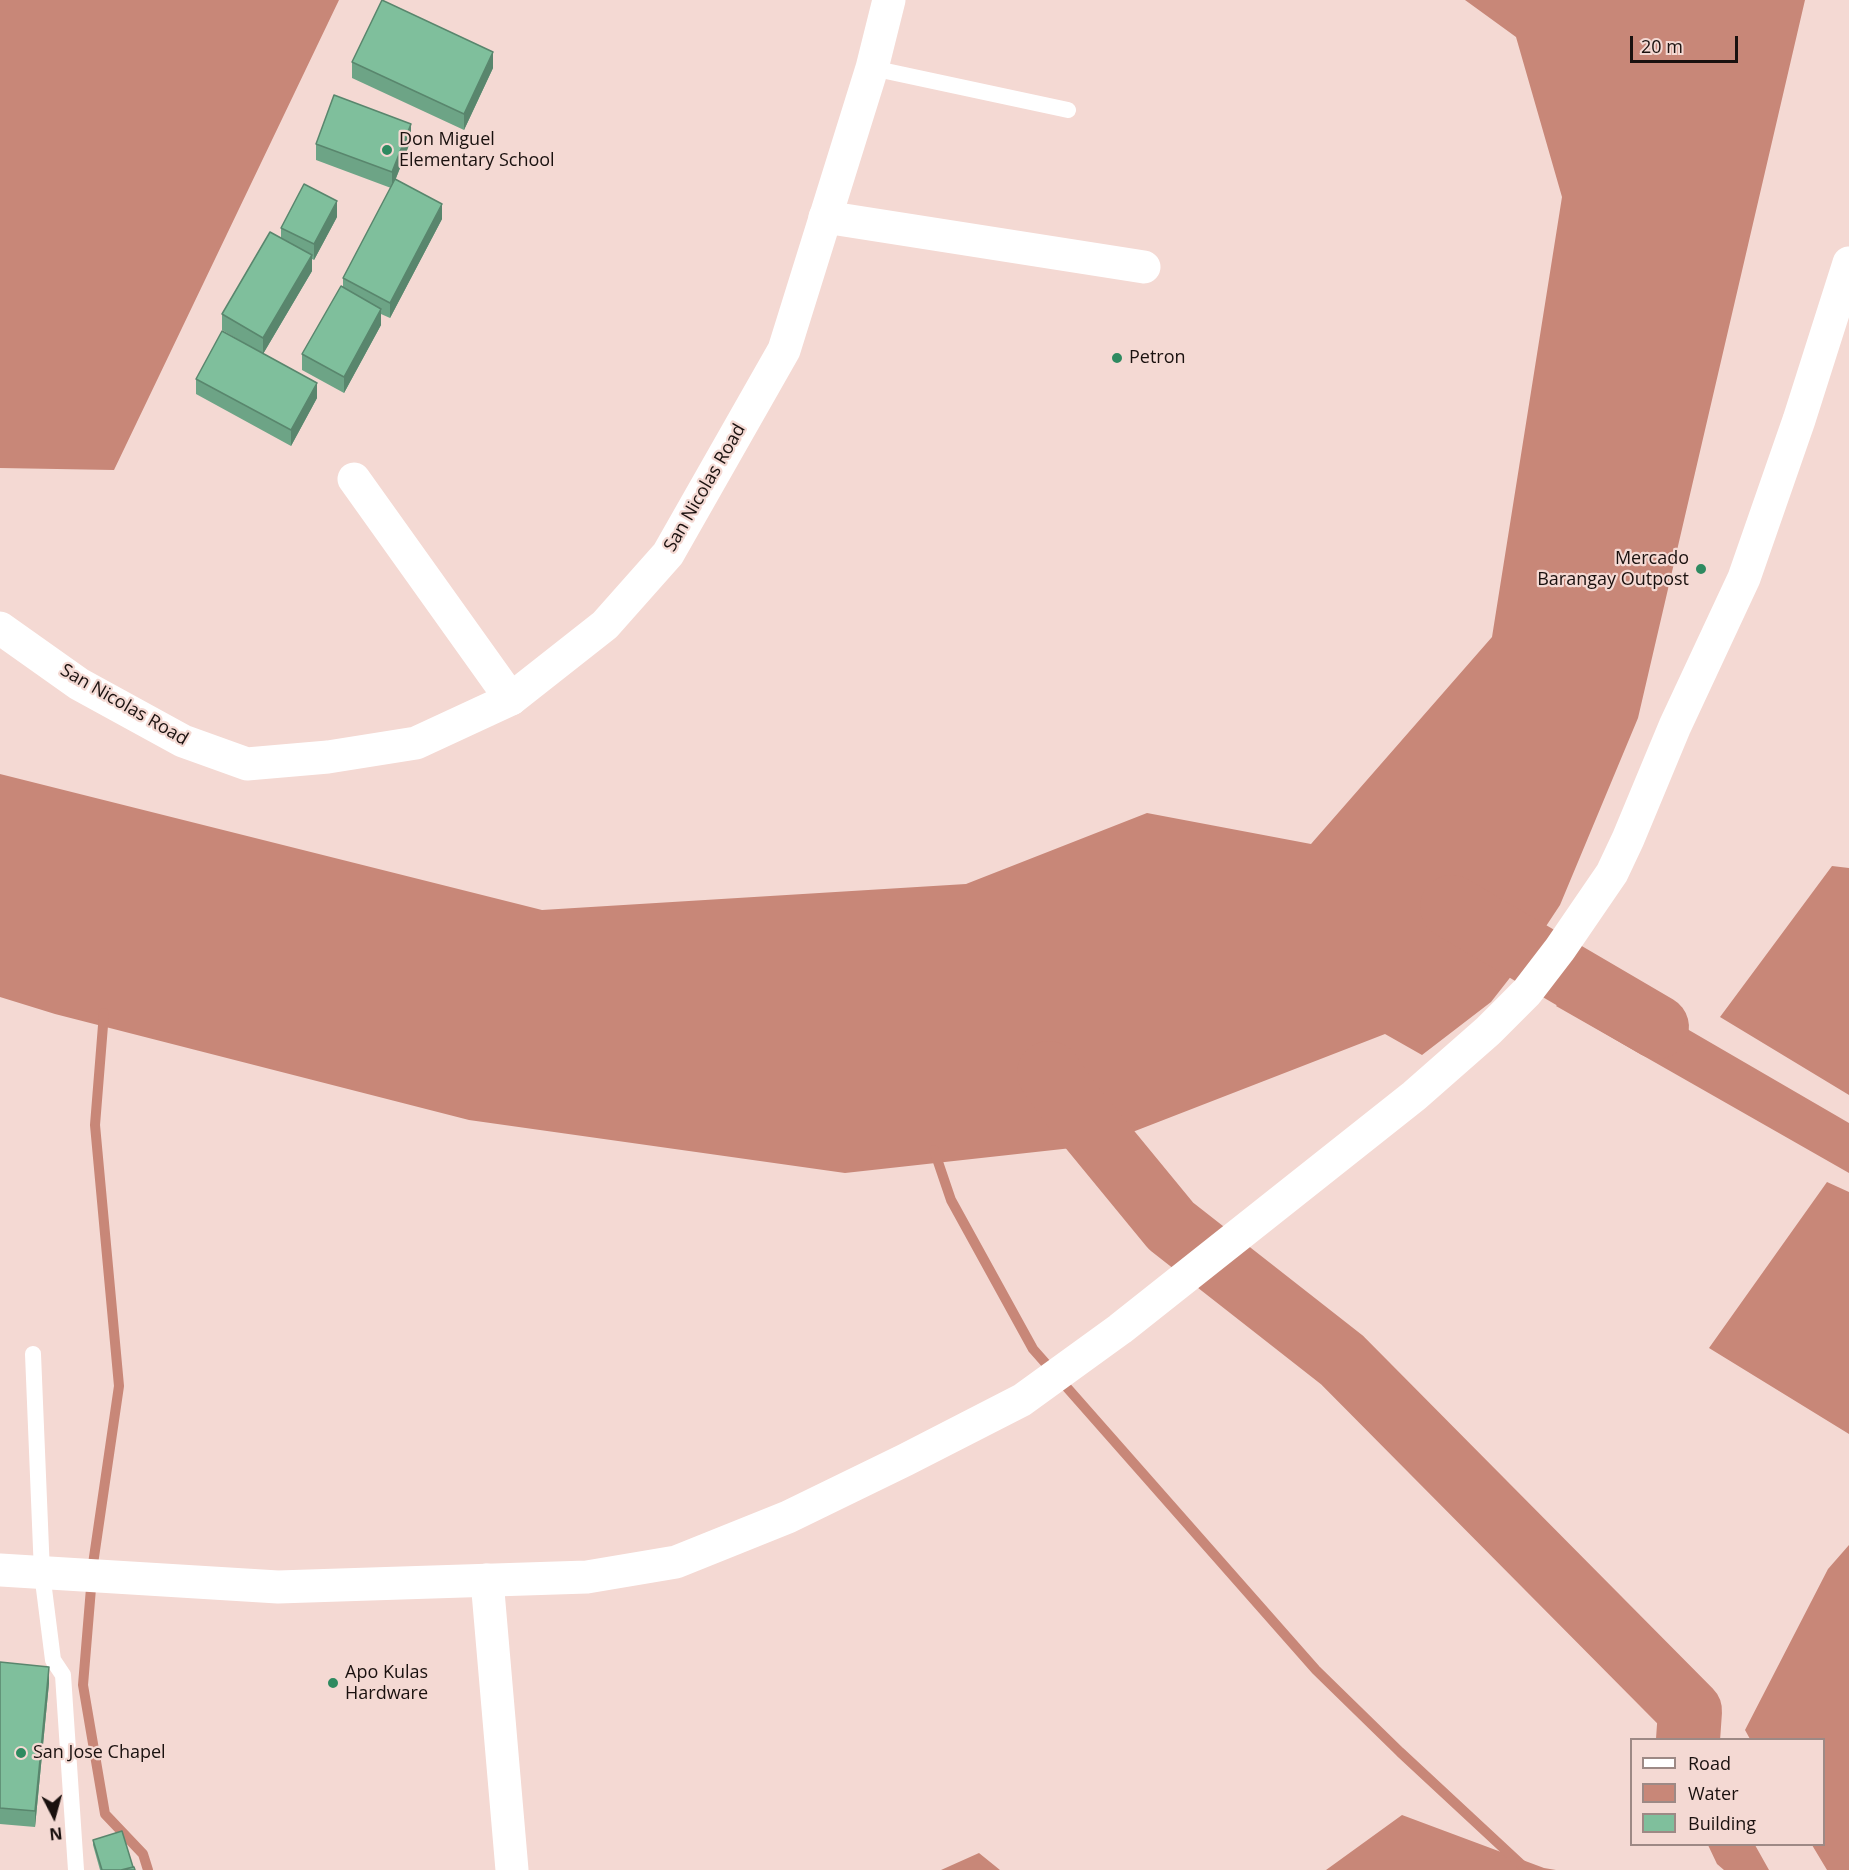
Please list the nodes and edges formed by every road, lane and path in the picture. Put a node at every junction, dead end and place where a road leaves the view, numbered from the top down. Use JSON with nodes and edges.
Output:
{"nodes":[{"id":1,"x":889,"y":0,"type":"edge"},
{"id":2,"x":872,"y":68,"type":"junction"},
{"id":3,"x":1068,"y":110,"type":"dead end"},
{"id":4,"x":825,"y":217,"type":"junction"},
{"id":5,"x":1849,"y":263,"type":"edge"},
{"id":6,"x":1144,"y":267,"type":"dead end"},
{"id":7,"x":354,"y":479,"type":"dead end"},
{"id":8,"x":0,"y":628,"type":"edge"},
{"id":9,"x":511,"y":699,"type":"junction"},
{"id":10,"x":33,"y":1354,"type":"dead end"},
{"id":11,"x":0,"y":1570,"type":"edge"},
{"id":12,"x":42,"y":1573,"type":"junction"},
{"id":13,"x":487,"y":1580,"type":"junction"},
{"id":14,"x":76,"y":1870,"type":"edge"},
{"id":15,"x":512,"y":1870,"type":"edge"}],
"edges":[{"from":1,"to":2,"type":"street","name":"San Nicolas Road"},
{"from":2,"to":3,"type":"lane"},
{"from":2,"to":4,"type":"street","name":"San Nicolas Road"},
{"from":4,"to":6,"type":"street"},
{"from":4,"to":9,"type":"street","name":"San Nicolas Road"},
{"from":5,"to":13,"type":"street"},
{"from":7,"to":9,"type":"street"},
{"from":8,"to":9,"type":"street","name":"San Nicolas Road"},
{"from":10,"to":12,"type":"lane"},
{"from":11,"to":12,"type":"street"},
{"from":12,"to":13,"type":"street"},
{"from":12,"to":14,"type":"lane"},
{"from":13,"to":15,"type":"street"}]}
